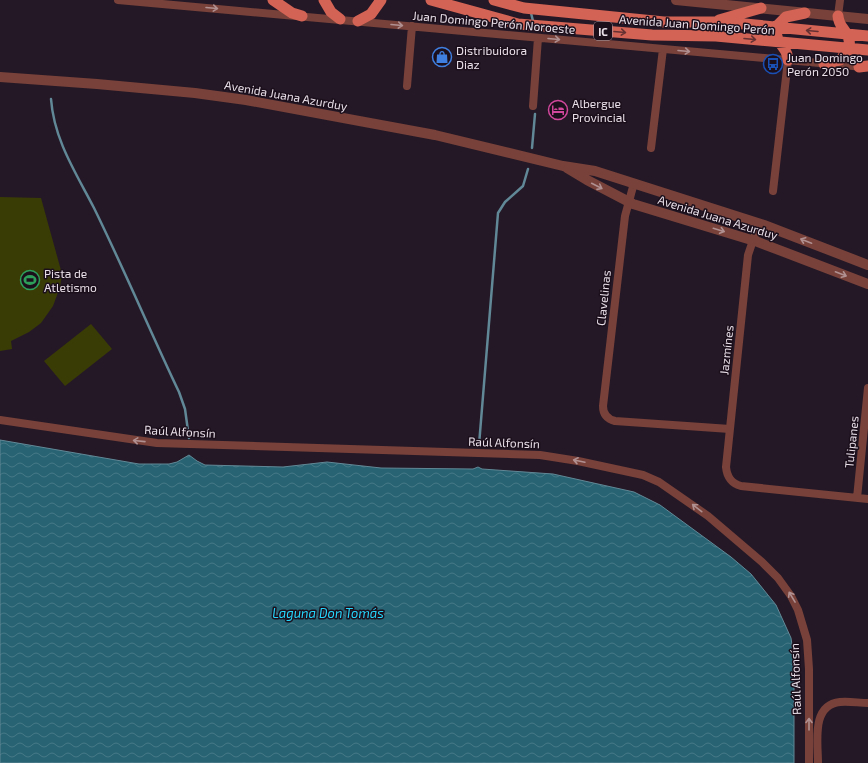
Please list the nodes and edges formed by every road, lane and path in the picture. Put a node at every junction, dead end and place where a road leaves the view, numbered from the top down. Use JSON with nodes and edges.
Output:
{"nodes":[{"id":1,"x":118,"y":0,"type":"edge"},
{"id":2,"x":274,"y":0,"type":"edge"},
{"id":3,"x":324,"y":0,"type":"edge"},
{"id":4,"x":381,"y":0,"type":"edge"},
{"id":5,"x":431,"y":0,"type":"edge"},
{"id":6,"x":494,"y":0,"type":"edge"},
{"id":7,"x":676,"y":0,"type":"edge"},
{"id":8,"x":840,"y":0,"type":"edge"},
{"id":9,"x":760,"y":8,"type":"junction"},
{"id":10,"x":805,"y":12,"type":"junction"},
{"id":11,"x":302,"y":16,"type":"junction"},
{"id":12,"x":838,"y":16,"type":"junction"},
{"id":13,"x":340,"y":19,"type":"junction"},
{"id":14,"x":868,"y":19,"type":"edge"},
{"id":15,"x":358,"y":21,"type":"junction"},
{"id":16,"x":712,"y":22,"type":"junction"},
{"id":17,"x":412,"y":26,"type":"junction"},
{"id":18,"x":776,"y":27,"type":"junction"},
{"id":19,"x":848,"y":34,"type":"junction"},
{"id":20,"x":868,"y":36,"type":"edge"},
{"id":21,"x":538,"y":38,"type":"junction"},
{"id":22,"x":778,"y":42,"type":"junction"},
{"id":23,"x":849,"y":48,"type":"junction"},
{"id":24,"x":663,"y":49,"type":"junction"},
{"id":25,"x":868,"y":50,"type":"edge"},
{"id":26,"x":788,"y":60,"type":"junction"},
{"id":27,"x":824,"y":64,"type":"junction"},
{"id":28,"x":865,"y":67,"type":"edge"},
{"id":29,"x":0,"y":77,"type":"edge"},
{"id":30,"x":407,"y":86,"type":"dead end"},
{"id":31,"x":533,"y":106,"type":"dead end"},
{"id":32,"x":651,"y":148,"type":"dead end"},
{"id":33,"x":564,"y":166,"type":"junction"},
{"id":34,"x":634,"y":184,"type":"junction"},
{"id":35,"x":772,"y":191,"type":"dead end"},
{"id":36,"x":628,"y":202,"type":"junction"},
{"id":37,"x":759,"y":223,"type":"junction"},
{"id":38,"x":752,"y":240,"type":"junction"},
{"id":39,"x":868,"y":265,"type":"edge"},
{"id":40,"x":868,"y":284,"type":"edge"},
{"id":41,"x":868,"y":388,"type":"edge"},
{"id":42,"x":0,"y":420,"type":"edge"},
{"id":43,"x":730,"y":429,"type":"junction"},
{"id":44,"x":857,"y":498,"type":"junction"},
{"id":45,"x":868,"y":499,"type":"edge"},
{"id":46,"x":868,"y":704,"type":"edge"},
{"id":47,"x":809,"y":763,"type":"edge"},
{"id":48,"x":818,"y":763,"type":"edge"}],
"edges":[{"from":1,"to":11,"type":"street","name":"Juan Domingo Perón Noroeste","one_way":true},
{"from":2,"to":11,"type":"main road"},
{"from":3,"to":13,"type":"main road"},
{"from":4,"to":15,"type":"main road"},
{"from":5,"to":22,"type":"main road","name":"Avenida Juan Domingo Perón","number":"IC","one_way":true},
{"from":6,"to":16,"type":"main road","name":"Avenida Juan Domingo Perón","number":"IC"},
{"from":7,"to":9,"type":"street"},
{"from":8,"to":12,"type":"street"},
{"from":9,"to":10,"type":"street"},
{"from":9,"to":16,"type":"main road"},
{"from":10,"to":12,"type":"street"},
{"from":10,"to":18,"type":"main road"},
{"from":11,"to":13,"type":"street","name":"Juan Domingo Perón Noroeste"},
{"from":12,"to":14,"type":"street"},
{"from":12,"to":19,"type":"main road"},
{"from":13,"to":15,"type":"street","name":"Juan Domingo Perón Noroeste"},
{"from":15,"to":17,"type":"street","name":"Juan Domingo Perón Noroeste","one_way":true},
{"from":16,"to":18,"type":"main road","name":"Avenida Juan Domingo Perón","number":"IC"},
{"from":17,"to":21,"type":"street","name":"Juan Domingo Perón Noroeste"},
{"from":17,"to":30,"type":"street"},
{"from":19,"to":18,"type":"main road","name":"Avenida Juan Domingo Perón","number":"IC","one_way":true},
{"from":18,"to":22,"type":"main road"},
{"from":19,"to":20,"type":"main road","name":"Avenida Juan Domingo Perón","number":"IC"},
{"from":19,"to":23,"type":"main road"},
{"from":21,"to":24,"type":"street","name":"Juan Domingo Perón Noroeste","one_way":true},
{"from":21,"to":31,"type":"street"},
{"from":22,"to":23,"type":"main road","name":"Avenida Juan Domingo Perón","number":"IC"},
{"from":22,"to":26,"type":"main road"},
{"from":23,"to":25,"type":"main road","name":"Avenida Juan Domingo Perón","number":"IC"},
{"from":23,"to":27,"type":"main road"},
{"from":24,"to":26,"type":"street","name":"Juan Domingo Perón Noroeste","one_way":true},
{"from":24,"to":32,"type":"street"},
{"from":26,"to":27,"type":"street","name":"Juan Domingo Perón Noroeste"},
{"from":26,"to":35,"type":"street"},
{"from":27,"to":28,"type":"street","name":"Juan Domingo Perón Noroeste"},
{"from":29,"to":33,"type":"street","name":"Avenida Juana Azurduy"},
{"from":33,"to":34,"type":"street","name":"Avenida Juana Azurduy"},
{"from":33,"to":36,"type":"street","name":"Avenida Juana Azurduy","one_way":true},
{"from":34,"to":36,"type":"street","name":"Clavelinas"},
{"from":34,"to":37,"type":"street","name":"Avenida Juana Azurduy"},
{"from":36,"to":38,"type":"street","name":"Avenida Juana Azurduy","one_way":true},
{"from":36,"to":43,"type":"street","name":"Clavelinas"},
{"from":37,"to":38,"type":"street","name":"Jazmínes"},
{"from":39,"to":37,"type":"street","name":"Avenida Juana Azurduy","one_way":true},
{"from":38,"to":40,"type":"street","name":"Avenida Juana Azurduy","one_way":true},
{"from":38,"to":43,"type":"street","name":"Jazmínes"},
{"from":41,"to":44,"type":"street","name":"Tulipanes"},
{"from":47,"to":42,"type":"street","name":"Raúl Alfonsín","one_way":true},
{"from":43,"to":44,"type":"street","name":"Jazmínes"},
{"from":44,"to":45,"type":"street"},
{"from":46,"to":48,"type":"street"}]}
